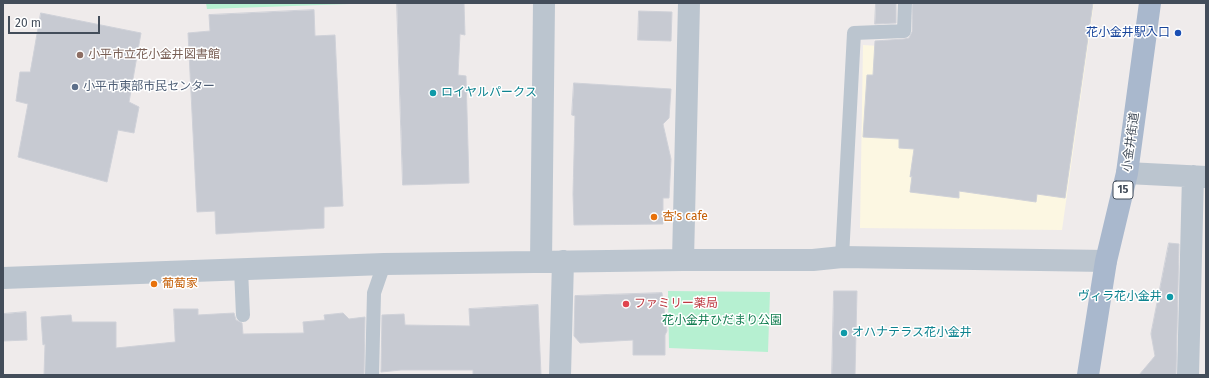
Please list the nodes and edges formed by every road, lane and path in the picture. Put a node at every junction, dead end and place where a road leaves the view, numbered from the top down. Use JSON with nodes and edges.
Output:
{"nodes":[{"id":1,"x":544,"y":3,"type":"edge"},
{"id":2,"x":689,"y":3,"type":"edge"},
{"id":3,"x":904,"y":3,"type":"edge"},
{"id":4,"x":1150,"y":3,"type":"edge"},
{"id":5,"x":1127,"y":173,"type":"junction"},
{"id":6,"x":1200,"y":177,"type":"edge"},
{"id":7,"x":842,"y":258,"type":"junction"},
{"id":8,"x":683,"y":260,"type":"junction"},
{"id":9,"x":563,"y":261,"type":"junction"},
{"id":10,"x":1106,"y":261,"type":"junction"},
{"id":11,"x":540,"y":262,"type":"junction"},
{"id":12,"x":384,"y":264,"type":"junction"},
{"id":13,"x":241,"y":270,"type":"junction"},
{"id":14,"x":3,"y":278,"type":"edge"},
{"id":15,"x":243,"y":315,"type":"dead end"},
{"id":16,"x":372,"y":375,"type":"edge"},
{"id":17,"x":560,"y":375,"type":"edge"},
{"id":18,"x":1088,"y":375,"type":"edge"},
{"id":19,"x":1188,"y":375,"type":"edge"}],
"edges":[{"from":1,"to":11,"type":"street"},
{"from":2,"to":8,"type":"street"},
{"from":3,"to":7,"type":"lane"},
{"from":4,"to":5,"type":"main road","name":"小金井街道","number":"15"},
{"from":5,"to":6,"type":"street"},
{"from":5,"to":10,"type":"main road","name":"小金井街道","number":"15"},
{"from":6,"to":19,"type":"street"},
{"from":7,"to":8,"type":"street"},
{"from":7,"to":10,"type":"street"},
{"from":8,"to":9,"type":"street"},
{"from":9,"to":11,"type":"street"},
{"from":9,"to":17,"type":"street"},
{"from":10,"to":18,"type":"main road","name":"小金井街道","number":"15"},
{"from":11,"to":12,"type":"street"},
{"from":12,"to":13,"type":"street"},
{"from":12,"to":16,"type":"lane"},
{"from":13,"to":14,"type":"street"},
{"from":13,"to":15,"type":"lane"}]}
